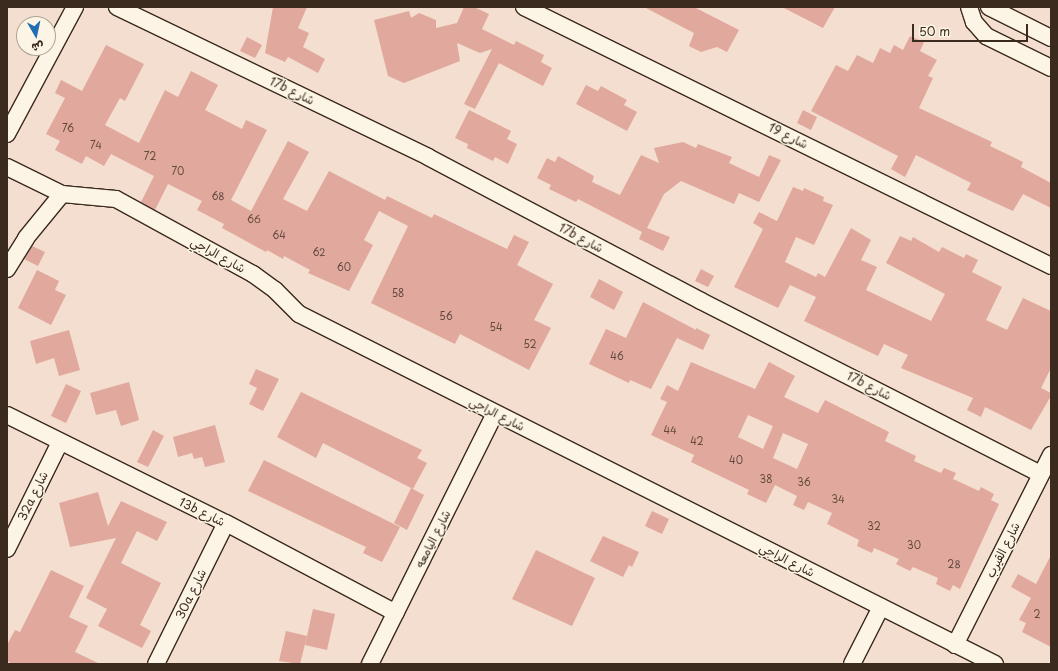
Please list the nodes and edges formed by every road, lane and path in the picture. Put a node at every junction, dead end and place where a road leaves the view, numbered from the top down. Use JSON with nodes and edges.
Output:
{"nodes":[{"id":1,"x":75,"y":7,"type":"edge"},
{"id":2,"x":117,"y":7,"type":"edge"},
{"id":3,"x":524,"y":7,"type":"edge"},
{"id":4,"x":969,"y":7,"type":"edge"},
{"id":5,"x":989,"y":7,"type":"edge"},
{"id":6,"x":1051,"y":38,"type":"edge"},
{"id":7,"x":1051,"y":68,"type":"edge"},
{"id":8,"x":7,"y":134,"type":"edge"},
{"id":9,"x":7,"y":166,"type":"edge"},
{"id":10,"x":62,"y":194,"type":"junction"},
{"id":11,"x":1051,"y":266,"type":"edge"},
{"id":12,"x":7,"y":269,"type":"edge"},
{"id":13,"x":496,"y":413,"type":"junction"},
{"id":14,"x":7,"y":415,"type":"edge"},
{"id":15,"x":60,"y":442,"type":"junction"},
{"id":16,"x":1051,"y":455,"type":"edge"},
{"id":17,"x":1042,"y":474,"type":"junction"},
{"id":18,"x":226,"y":523,"type":"junction"},
{"id":19,"x":7,"y":549,"type":"edge"},
{"id":20,"x":881,"y":607,"type":"junction"},
{"id":21,"x":396,"y":613,"type":"junction"},
{"id":22,"x":956,"y":645,"type":"junction"},
{"id":23,"x":156,"y":664,"type":"edge"},
{"id":24,"x":370,"y":664,"type":"edge"},
{"id":25,"x":852,"y":664,"type":"edge"},
{"id":26,"x":995,"y":664,"type":"edge"}],
"edges":[{"from":1,"to":8,"type":"street"},
{"from":2,"to":17,"type":"street","name":"17b شارع"},
{"from":3,"to":11,"type":"street","name":"شارع 19"},
{"from":4,"to":7,"type":"street"},
{"from":5,"to":6,"type":"street"},
{"from":9,"to":10,"type":"street","name":"شارع الراجي"},
{"from":10,"to":12,"type":"street"},
{"from":10,"to":13,"type":"street","name":"شارع الراجي"},
{"from":13,"to":20,"type":"street","name":"شارع الراجي"},
{"from":13,"to":21,"type":"street","name":"شارع اليامعه"},
{"from":14,"to":15,"type":"street","name":"13b شارع"},
{"from":15,"to":18,"type":"street","name":"13b شارع"},
{"from":15,"to":19,"type":"street","name":"32a شارع"},
{"from":16,"to":17,"type":"street","name":"شارع القيرب"},
{"from":17,"to":22,"type":"street","name":"شارع القيرب"},
{"from":18,"to":21,"type":"street","name":"13b شارع"},
{"from":18,"to":23,"type":"street","name":"30a شارع"},
{"from":20,"to":22,"type":"street","name":"شارع الراجي"},
{"from":20,"to":25,"type":"street"},
{"from":21,"to":24,"type":"street","name":"شارع اليامعه"},
{"from":22,"to":26,"type":"street","name":"شارع الراجي"}]}
